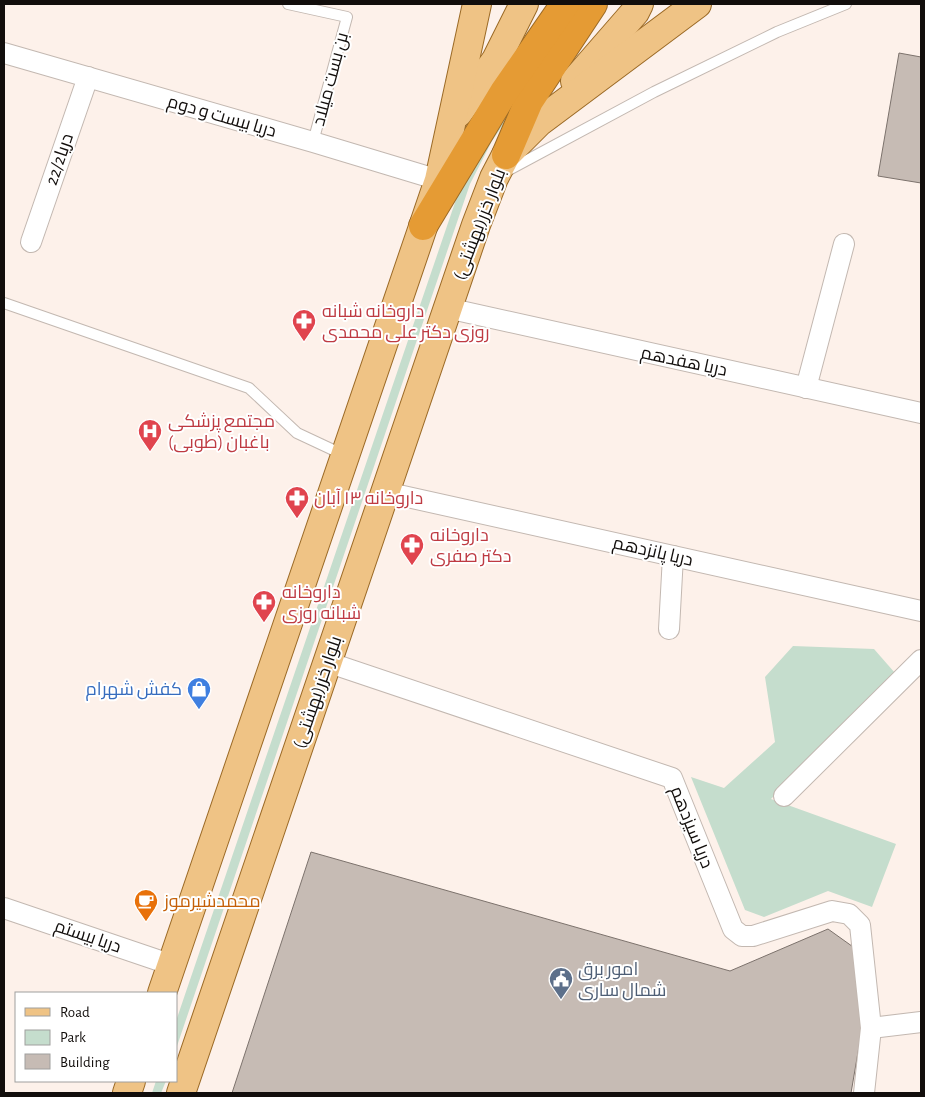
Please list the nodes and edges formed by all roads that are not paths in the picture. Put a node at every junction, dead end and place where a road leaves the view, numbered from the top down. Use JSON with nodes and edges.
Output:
{"nodes":[{"id":1,"x":288,"y":4,"type":"edge"},
{"id":2,"x":477,"y":4,"type":"edge"},
{"id":3,"x":524,"y":4,"type":"edge"},
{"id":4,"x":565,"y":4,"type":"edge"},
{"id":5,"x":593,"y":4,"type":"edge"},
{"id":6,"x":639,"y":4,"type":"edge"},
{"id":7,"x":697,"y":4,"type":"edge"},
{"id":8,"x":846,"y":4,"type":"edge"},
{"id":9,"x":4,"y":53,"type":"edge"},
{"id":10,"x":88,"y":77,"type":"junction"},
{"id":11,"x":451,"y":122,"type":"junction"},
{"id":12,"x":539,"y":122,"type":"junction"},
{"id":13,"x":313,"y":142,"type":"junction"},
{"id":14,"x":500,"y":167,"type":"junction"},
{"id":15,"x":439,"y":180,"type":"junction"},
{"id":16,"x":423,"y":226,"type":"junction"},
{"id":17,"x":30,"y":242,"type":"dead end"},
{"id":18,"x":844,"y":244,"type":"dead end"},
{"id":19,"x":4,"y":303,"type":"edge"},
{"id":20,"x":447,"y":308,"type":"junction"},
{"id":21,"x":806,"y":388,"type":"junction"},
{"id":22,"x":921,"y":413,"type":"edge"},
{"id":23,"x":345,"y":455,"type":"junction"},
{"id":24,"x":385,"y":492,"type":"junction"},
{"id":25,"x":673,"y":556,"type":"junction"},
{"id":26,"x":921,"y":611,"type":"edge"},
{"id":27,"x":669,"y":630,"type":"dead end"},
{"id":28,"x":921,"y":660,"type":"edge"},
{"id":29,"x":328,"y":662,"type":"junction"},
{"id":30,"x":784,"y":796,"type":"dead end"},
{"id":31,"x":4,"y":908,"type":"edge"},
{"id":32,"x":172,"y":965,"type":"junction"},
{"id":33,"x":162,"y":992,"type":"edge"},
{"id":34,"x":921,"y":1022,"type":"edge"},
{"id":35,"x":871,"y":1028,"type":"junction"},
{"id":36,"x":181,"y":1093,"type":"edge"},
{"id":37,"x":864,"y":1093,"type":"edge"}],
"edges":[{"from":1,"to":13,"type":"lane","name":"بن بست میلاد"},
{"from":2,"to":11,"type":"main road"},
{"from":3,"to":11,"type":"main road"},
{"from":4,"to":16,"type":"highway"},
{"from":5,"to":14,"type":"highway"},
{"from":6,"to":12,"type":"main road"},
{"from":7,"to":12,"type":"main road","name":"بلوار خزر(بهشتی)"},
{"from":8,"to":14,"type":"lane"},
{"from":9,"to":10,"type":"street","name":"دریا بیست و دوم"},
{"from":10,"to":13,"type":"street","name":"دریا بیست و دوم"},
{"from":10,"to":17,"type":"street","name":"دریا22/2"},
{"from":11,"to":15,"type":"main road"},
{"from":12,"to":14,"type":"main road","name":"بلوار خزر(بهشتی)"},
{"from":13,"to":15,"type":"street","name":"دریا بیست و دوم"},
{"from":14,"to":20,"type":"main road","name":"بلوار خزر(بهشتی)"},
{"from":15,"to":16,"type":"main road"},
{"from":16,"to":23,"type":"main road"},
{"from":18,"to":21,"type":"street"},
{"from":19,"to":23,"type":"lane"},
{"from":20,"to":21,"type":"street","name":"دریا هفدهم"},
{"from":20,"to":24,"type":"main road","name":"بلوار خزر(بهشتی)"},
{"from":21,"to":22,"type":"street","name":"دریا هفدهم"},
{"from":23,"to":32,"type":"main road"},
{"from":24,"to":25,"type":"street","name":"دریا پانزدهم"},
{"from":24,"to":29,"type":"main road","name":"بلوار خزر(بهشتی)"},
{"from":25,"to":26,"type":"street","name":"دریا پانزدهم"},
{"from":25,"to":27,"type":"street"},
{"from":28,"to":30,"type":"street"},
{"from":29,"to":35,"type":"street","name":"دریا سیزدهم"},
{"from":29,"to":36,"type":"main road","name":"بلوار خزر(بهشتی)"},
{"from":31,"to":32,"type":"street","name":"دریا بیستم"},
{"from":32,"to":33,"type":"main road"},
{"from":34,"to":35,"type":"street"},
{"from":35,"to":37,"type":"street","name":"دریا سیزدهم"}]}
